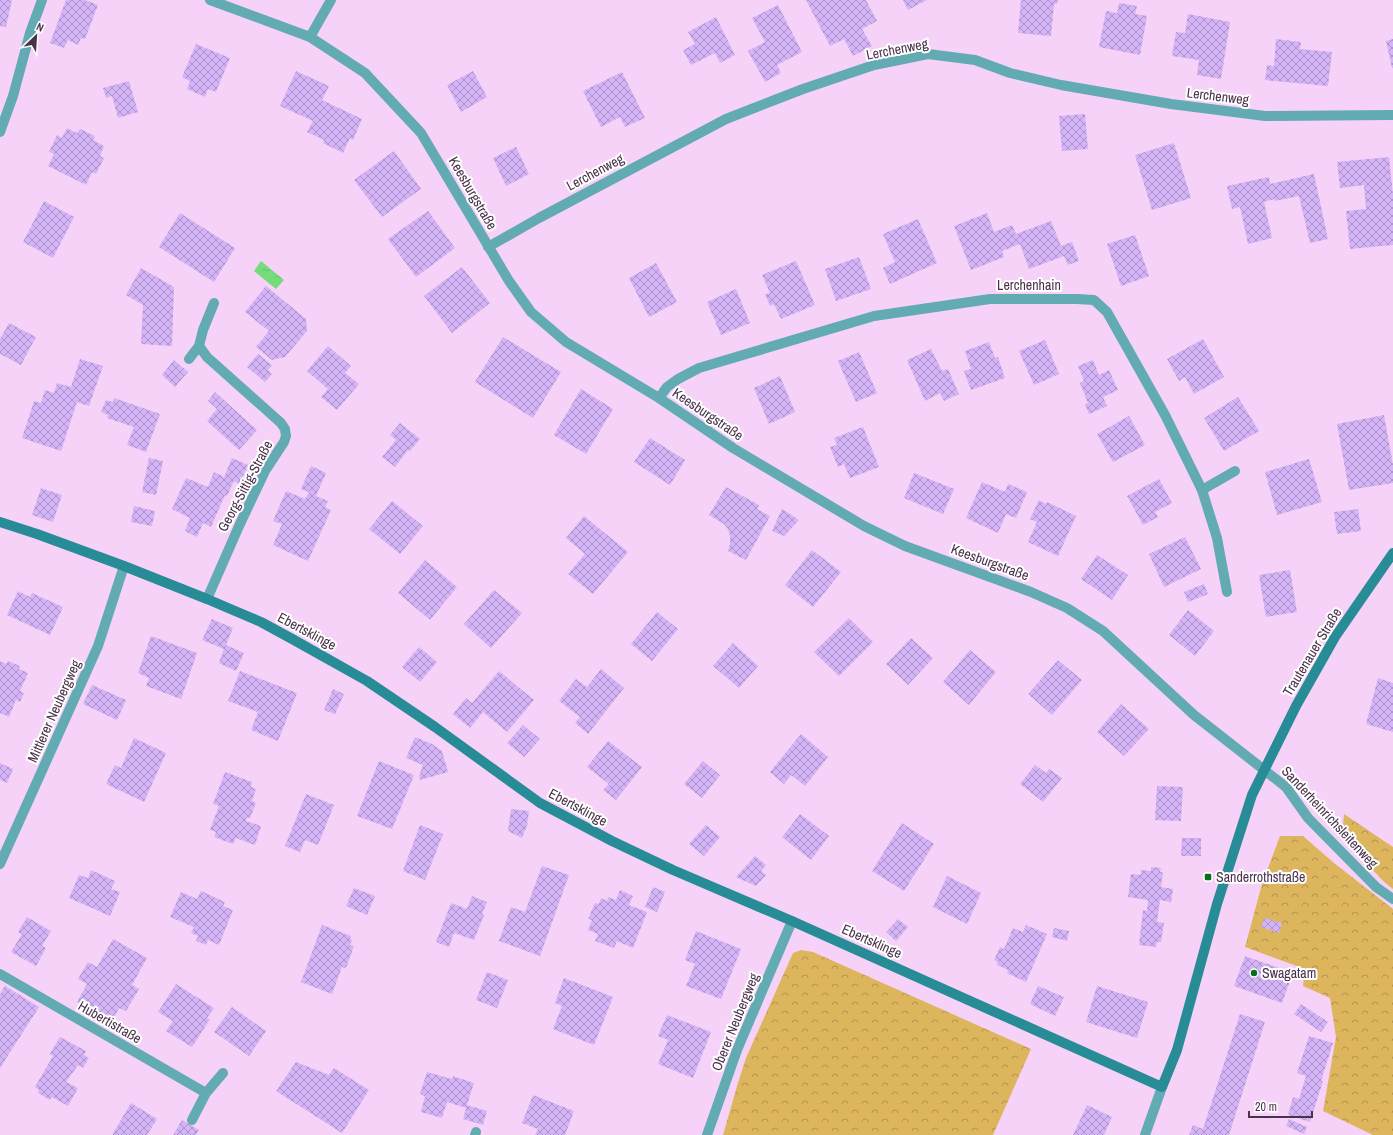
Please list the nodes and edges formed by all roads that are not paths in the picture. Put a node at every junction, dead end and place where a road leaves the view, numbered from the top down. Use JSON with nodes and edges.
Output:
{"nodes":[{"id":1,"x":42,"y":0,"type":"edge"},
{"id":2,"x":210,"y":0,"type":"edge"},
{"id":3,"x":331,"y":0,"type":"edge"},
{"id":4,"x":310,"y":37,"type":"junction"},
{"id":5,"x":1393,"y":116,"type":"edge"},
{"id":6,"x":0,"y":132,"type":"edge"},
{"id":7,"x":488,"y":247,"type":"junction"},
{"id":8,"x":214,"y":303,"type":"dead end"},
{"id":9,"x":199,"y":346,"type":"junction"},
{"id":10,"x":189,"y":359,"type":"dead end"},
{"id":11,"x":659,"y":398,"type":"junction"},
{"id":12,"x":1235,"y":471,"type":"dead end"},
{"id":13,"x":1202,"y":490,"type":"junction"},
{"id":14,"x":0,"y":522,"type":"edge"},
{"id":15,"x":1393,"y":554,"type":"edge"},
{"id":16,"x":124,"y":566,"type":"junction"},
{"id":17,"x":1227,"y":592,"type":"dead end"},
{"id":18,"x":207,"y":599,"type":"junction"},
{"id":19,"x":1265,"y":770,"type":"junction"},
{"id":20,"x":0,"y":864,"type":"edge"},
{"id":21,"x":1393,"y":899,"type":"edge"},
{"id":22,"x":792,"y":921,"type":"junction"},
{"id":23,"x":0,"y":974,"type":"edge"},
{"id":24,"x":223,"y":1072,"type":"dead end"},
{"id":25,"x":1162,"y":1086,"type":"junction"},
{"id":26,"x":206,"y":1093,"type":"junction"},
{"id":27,"x":192,"y":1120,"type":"dead end"},
{"id":28,"x":707,"y":1135,"type":"edge"},
{"id":29,"x":1145,"y":1135,"type":"edge"}],
"edges":[{"from":1,"to":6,"type":"street"},
{"from":2,"to":4,"type":"street","name":"Keesburgstraße"},
{"from":3,"to":4,"type":"street"},
{"from":4,"to":7,"type":"street","name":"Keesburgstraße"},
{"from":5,"to":7,"type":"street","name":"Lerchenweg"},
{"from":7,"to":11,"type":"street","name":"Keesburgstraße"},
{"from":8,"to":9,"type":"street"},
{"from":9,"to":10,"type":"street"},
{"from":9,"to":18,"type":"street","name":"Georg-Sittig-Straße"},
{"from":11,"to":13,"type":"street","name":"Lerchenhain"},
{"from":11,"to":19,"type":"street","name":"Keesburgstraße"},
{"from":12,"to":13,"type":"street"},
{"from":13,"to":17,"type":"street","name":"Lerchenhain"},
{"from":14,"to":16,"type":"street","name":"Ebertsklinge"},
{"from":15,"to":19,"type":"street","name":"Trautenauer Straße"},
{"from":16,"to":18,"type":"street","name":"Ebertsklinge"},
{"from":16,"to":20,"type":"street","name":"Mittlerer Neubergweg"},
{"from":18,"to":22,"type":"street","name":"Ebertsklinge"},
{"from":19,"to":21,"type":"street","name":"Sanderheinrichsleitenweg"},
{"from":19,"to":25,"type":"street"},
{"from":22,"to":25,"type":"street","name":"Ebertsklinge"},
{"from":22,"to":28,"type":"street","name":"Oberer Neubergweg"},
{"from":23,"to":26,"type":"street","name":"Hubertistraße"},
{"from":24,"to":26,"type":"street"},
{"from":25,"to":29,"type":"street"},
{"from":26,"to":27,"type":"street"}]}
